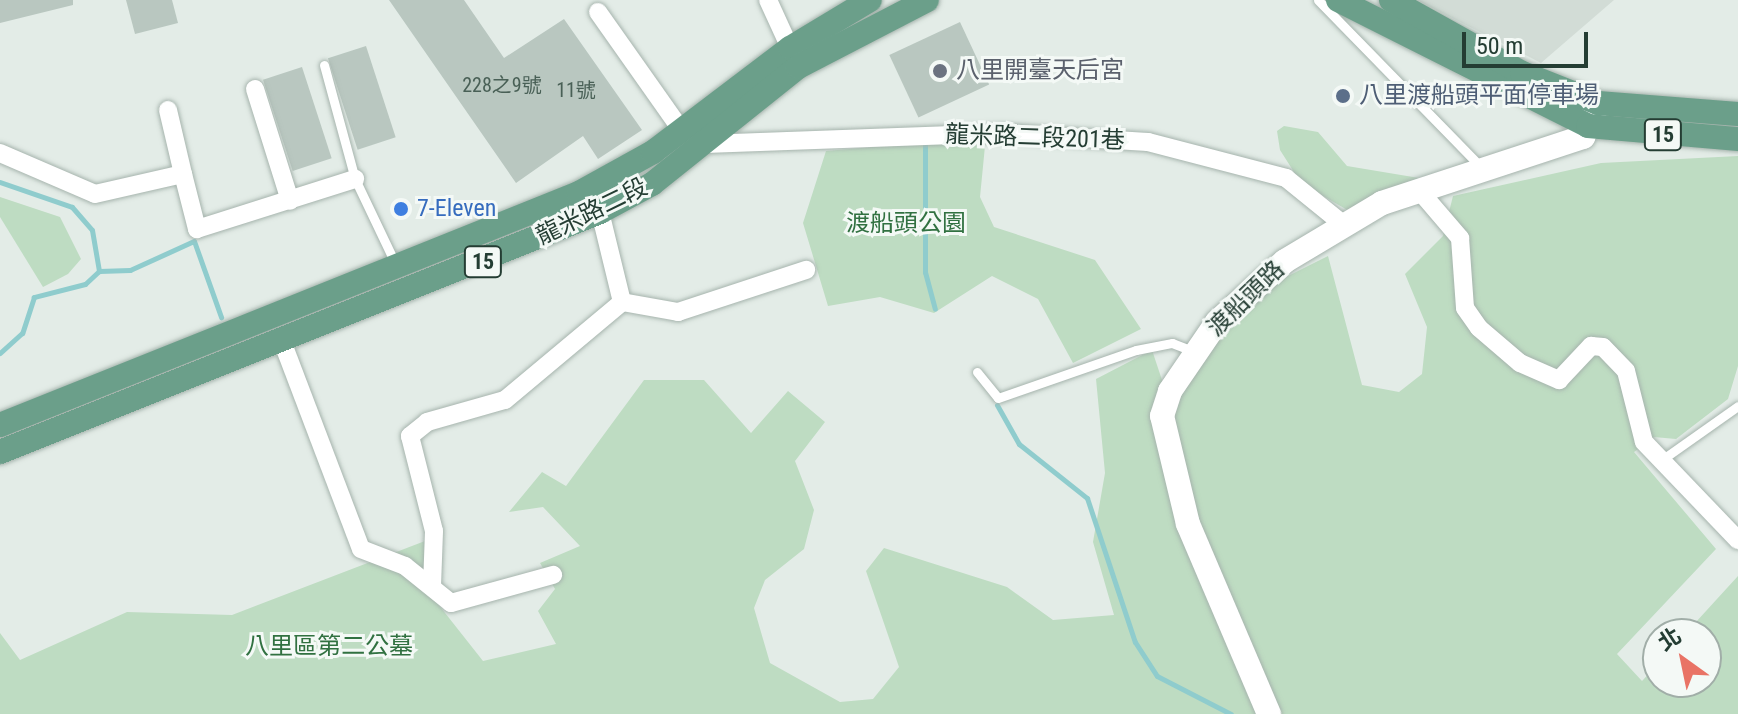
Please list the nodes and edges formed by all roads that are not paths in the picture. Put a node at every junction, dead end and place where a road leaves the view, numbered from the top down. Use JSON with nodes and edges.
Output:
{"nodes":[{"id":1,"x":768,"y":0,"type":"edge"},
{"id":2,"x":870,"y":0,"type":"edge"},
{"id":3,"x":927,"y":0,"type":"edge"},
{"id":4,"x":1318,"y":0,"type":"edge"},
{"id":5,"x":1338,"y":0,"type":"edge"},
{"id":6,"x":1391,"y":0,"type":"edge"},
{"id":7,"x":839,"y":8,"type":"edge"},
{"id":8,"x":598,"y":12,"type":"dead end"},
{"id":9,"x":790,"y":48,"type":"junction"},
{"id":10,"x":324,"y":65,"type":"dead end"},
{"id":11,"x":255,"y":89,"type":"dead end"},
{"id":12,"x":168,"y":110,"type":"dead end"},
{"id":13,"x":1593,"y":114,"type":"junction"},
{"id":14,"x":1738,"y":114,"type":"edge"},
{"id":15,"x":682,"y":131,"type":"junction"},
{"id":16,"x":1738,"y":139,"type":"edge"},
{"id":17,"x":705,"y":144,"type":"junction"},
{"id":18,"x":0,"y":153,"type":"edge"},
{"id":19,"x":1483,"y":169,"type":"junction"},
{"id":20,"x":183,"y":174,"type":"junction"},
{"id":21,"x":355,"y":179,"type":"junction"},
{"id":22,"x":1418,"y":189,"type":"junction"},
{"id":23,"x":290,"y":201,"type":"junction"},
{"id":24,"x":600,"y":212,"type":"junction"},
{"id":25,"x":1344,"y":225,"type":"junction"},
{"id":26,"x":806,"y":270,"type":"dead end"},
{"id":27,"x":403,"y":281,"type":"junction"},
{"id":28,"x":622,"y":302,"type":"junction"},
{"id":29,"x":282,"y":341,"type":"junction"},
{"id":30,"x":1195,"y":352,"type":"junction"},
{"id":31,"x":977,"y":372,"type":"dead end"},
{"id":32,"x":98,"y":401,"type":"junction"},
{"id":33,"x":1738,"y":406,"type":"edge"},
{"id":34,"x":0,"y":425,"type":"edge"},
{"id":35,"x":0,"y":452,"type":"edge"},
{"id":36,"x":1660,"y":461,"type":"junction"},
{"id":37,"x":1738,"y":540,"type":"edge"},
{"id":38,"x":553,"y":575,"type":"dead end"},
{"id":39,"x":432,"y":586,"type":"junction"},
{"id":40,"x":1269,"y":714,"type":"edge"}],
"edges":[{"from":1,"to":9,"type":"street"},
{"from":2,"to":7,"type":"main road","name":"龍米路二段","number":"15"},
{"from":3,"to":17,"type":"main road","name":"龍米路二段","number":"15"},
{"from":4,"to":19,"type":"lane"},
{"from":5,"to":13,"type":"main road","number":"15"},
{"from":6,"to":13,"type":"main road","number":"15"},
{"from":7,"to":9,"type":"main road","name":"龍米路二段","number":"15"},
{"from":8,"to":15,"type":"street"},
{"from":9,"to":15,"type":"main road","name":"龍米路二段","number":"15"},
{"from":10,"to":21,"type":"lane"},
{"from":11,"to":23,"type":"street"},
{"from":12,"to":20,"type":"street"},
{"from":13,"to":14,"type":"main road","number":"15"},
{"from":13,"to":16,"type":"main road","number":"15"},
{"from":13,"to":19,"type":"street","name":"渡船頭路"},
{"from":15,"to":17,"type":"main road"},
{"from":15,"to":27,"type":"main road","name":"龍米路二段","number":"15"},
{"from":17,"to":24,"type":"main road","name":"龍米路二段","number":"15"},
{"from":17,"to":25,"type":"street","name":"龍米路二段201巷"},
{"from":18,"to":20,"type":"street"},
{"from":19,"to":22,"type":"street","name":"渡船頭路"},
{"from":20,"to":23,"type":"street"},
{"from":21,"to":23,"type":"street"},
{"from":21,"to":27,"type":"lane"},
{"from":22,"to":25,"type":"street","name":"渡船頭路"},
{"from":22,"to":36,"type":"street"},
{"from":24,"to":27,"type":"main road","name":"龍米路二段","number":"15"},
{"from":24,"to":28,"type":"street"},
{"from":25,"to":30,"type":"street","name":"渡船頭路"},
{"from":26,"to":28,"type":"street"},
{"from":27,"to":29,"type":"main road","name":"龍米路二段","number":"15"},
{"from":27,"to":32,"type":"main road","name":"龍米路二段","number":"15"},
{"from":28,"to":39,"type":"street"},
{"from":29,"to":32,"type":"main road","name":"龍米路二段","number":"15"},
{"from":29,"to":39,"type":"street"},
{"from":30,"to":31,"type":"lane"},
{"from":30,"to":40,"type":"street","name":"渡船頭路"},
{"from":32,"to":34,"type":"main road","name":"龍米路二段","number":"15"},
{"from":32,"to":35,"type":"main road","name":"龍米路二段","number":"15"},
{"from":33,"to":36,"type":"lane"},
{"from":36,"to":37,"type":"street"},
{"from":38,"to":39,"type":"street"}]}
